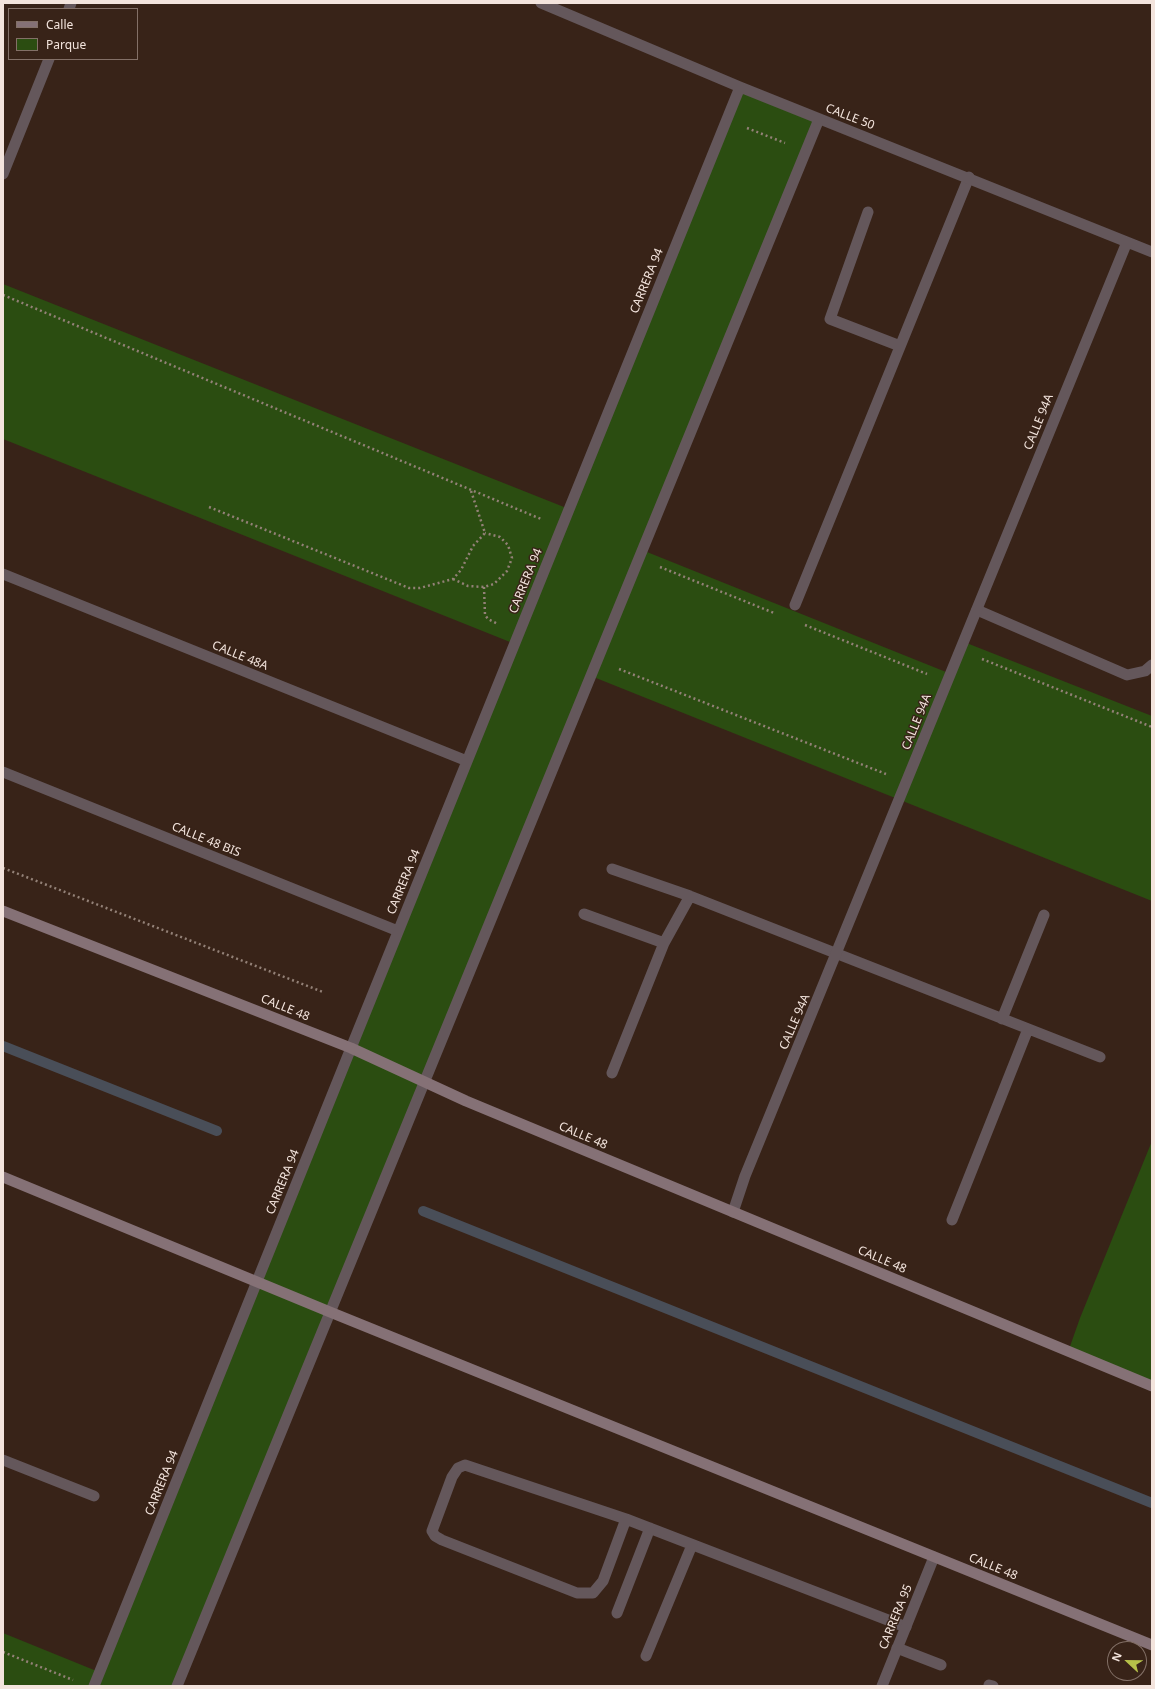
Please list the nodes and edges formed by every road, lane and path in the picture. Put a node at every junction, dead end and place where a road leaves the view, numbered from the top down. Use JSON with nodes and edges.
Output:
{"nodes":[{"id":1,"x":541,"y":3,"type":"edge"},
{"id":2,"x":49,"y":60,"type":"edge"},
{"id":3,"x":740,"y":87,"type":"junction"},
{"id":4,"x":819,"y":119,"type":"junction"},
{"id":5,"x":726,"y":120,"type":"junction"},
{"id":6,"x":806,"y":152,"type":"junction"},
{"id":7,"x":3,"y":174,"type":"edge"},
{"id":8,"x":969,"y":177,"type":"junction"},
{"id":9,"x":868,"y":212,"type":"dead end"},
{"id":10,"x":1127,"y":242,"type":"junction"},
{"id":11,"x":1152,"y":252,"type":"edge"},
{"id":12,"x":3,"y":295,"type":"edge"},
{"id":13,"x":900,"y":346,"type":"junction"},
{"id":14,"x":471,"y":491,"type":"junction"},
{"id":15,"x":209,"y":507,"type":"dead end"},
{"id":16,"x":561,"y":528,"type":"junction"},
{"id":17,"x":485,"y":533,"type":"junction"},
{"id":18,"x":3,"y":574,"type":"edge"},
{"id":19,"x":453,"y":579,"type":"junction"},
{"id":20,"x":484,"y":587,"type":"junction"},
{"id":21,"x":795,"y":605,"type":"dead end"},
{"id":22,"x":977,"y":610,"type":"junction"},
{"id":23,"x":519,"y":632,"type":"junction"},
{"id":24,"x":961,"y":650,"type":"junction"},
{"id":25,"x":597,"y":661,"type":"junction"},
{"id":26,"x":1152,"y":665,"type":"edge"},
{"id":27,"x":1152,"y":727,"type":"edge"},
{"id":28,"x":467,"y":761,"type":"junction"},
{"id":29,"x":3,"y":772,"type":"edge"},
{"id":30,"x":906,"y":783,"type":"junction"},
{"id":31,"x":3,"y":868,"type":"edge"},
{"id":32,"x":612,"y":869,"type":"dead end"},
{"id":33,"x":690,"y":896,"type":"junction"},
{"id":34,"x":3,"y":910,"type":"edge"},
{"id":35,"x":584,"y":914,"type":"dead end"},
{"id":36,"x":1044,"y":914,"type":"dead end"},
{"id":37,"x":398,"y":931,"type":"junction"},
{"id":38,"x":664,"y":943,"type":"junction"},
{"id":39,"x":837,"y":955,"type":"junction"},
{"id":40,"x":323,"y":992,"type":"dead end"},
{"id":41,"x":1002,"y":1019,"type":"junction"},
{"id":42,"x":1028,"y":1029,"type":"junction"},
{"id":43,"x":351,"y":1048,"type":"junction"},
{"id":44,"x":1100,"y":1057,"type":"dead end"},
{"id":45,"x":612,"y":1073,"type":"dead end"},
{"id":46,"x":424,"y":1083,"type":"junction"},
{"id":47,"x":3,"y":1177,"type":"edge"},
{"id":48,"x":732,"y":1212,"type":"junction"},
{"id":49,"x":952,"y":1220,"type":"dead end"},
{"id":50,"x":257,"y":1281,"type":"junction"},
{"id":51,"x":330,"y":1312,"type":"junction"},
{"id":52,"x":1152,"y":1386,"type":"edge"},
{"id":53,"x":3,"y":1460,"type":"edge"},
{"id":54,"x":94,"y":1496,"type":"dead end"},
{"id":55,"x":626,"y":1519,"type":"junction"},
{"id":56,"x":650,"y":1528,"type":"junction"},
{"id":57,"x":692,"y":1545,"type":"junction"},
{"id":58,"x":934,"y":1557,"type":"junction"},
{"id":59,"x":617,"y":1614,"type":"dead end"},
{"id":60,"x":906,"y":1627,"type":"junction"},
{"id":61,"x":1152,"y":1645,"type":"edge"},
{"id":62,"x":897,"y":1648,"type":"junction"},
{"id":63,"x":3,"y":1652,"type":"edge"},
{"id":64,"x":646,"y":1656,"type":"dead end"},
{"id":65,"x":941,"y":1665,"type":"dead end"},
{"id":66,"x":80,"y":1683,"type":"dead end"},
{"id":67,"x":94,"y":1686,"type":"edge"},
{"id":68,"x":176,"y":1686,"type":"edge"},
{"id":69,"x":882,"y":1686,"type":"edge"}],
"edges":[{"from":1,"to":3,"type":"street","name":"CALLE 50"},
{"from":2,"to":7,"type":"street"},
{"from":3,"to":4,"type":"street","name":"CALLE 50"},
{"from":3,"to":5,"type":"street","name":"CARRERA 94"},
{"from":4,"to":6,"type":"street"},
{"from":4,"to":8,"type":"street","name":"CALLE 50"},
{"from":5,"to":6,"type":"path"},
{"from":5,"to":16,"type":"street","name":"CARRERA 94"},
{"from":6,"to":25,"type":"street"},
{"from":8,"to":10,"type":"street","name":"CALLE 50"},
{"from":8,"to":13,"type":"street"},
{"from":9,"to":13,"type":"street"},
{"from":10,"to":11,"type":"street","name":"CALLE 50"},
{"from":10,"to":22,"type":"street","name":"CALLE 94A"},
{"from":12,"to":14,"type":"path"},
{"from":13,"to":21,"type":"street"},
{"from":14,"to":16,"type":"path"},
{"from":14,"to":17,"type":"path"},
{"from":15,"to":19,"type":"path"},
{"from":16,"to":23,"type":"street","name":"CARRERA 94"},
{"from":17,"to":19,"type":"path"},
{"from":17,"to":20,"type":"path"},
{"from":18,"to":28,"type":"street","name":"CALLE 48A"},
{"from":19,"to":20,"type":"path"},
{"from":20,"to":23,"type":"path"},
{"from":22,"to":24,"type":"street","name":"CALLE 94A"},
{"from":22,"to":26,"type":"street"},
{"from":23,"to":28,"type":"street","name":"CARRERA 94"},
{"from":24,"to":27,"type":"path"},
{"from":24,"to":30,"type":"street","name":"CALLE 94A"},
{"from":25,"to":30,"type":"path"},
{"from":25,"to":46,"type":"street"},
{"from":28,"to":37,"type":"street","name":"CARRERA 94"},
{"from":29,"to":37,"type":"street","name":"CALLE 48 BIS"},
{"from":30,"to":39,"type":"street","name":"CALLE 94A"},
{"from":31,"to":40,"type":"path"},
{"from":32,"to":33,"type":"street"},
{"from":33,"to":38,"type":"street"},
{"from":33,"to":39,"type":"street"},
{"from":34,"to":43,"type":"main road","name":"CALLE 48"},
{"from":35,"to":38,"type":"street"},
{"from":36,"to":41,"type":"street"},
{"from":37,"to":43,"type":"street","name":"CARRERA 94"},
{"from":38,"to":45,"type":"street"},
{"from":39,"to":41,"type":"street"},
{"from":39,"to":48,"type":"street","name":"CALLE 94A"},
{"from":41,"to":42,"type":"street"},
{"from":42,"to":44,"type":"street"},
{"from":42,"to":49,"type":"street"},
{"from":43,"to":46,"type":"main road","name":"CALLE 48"},
{"from":43,"to":50,"type":"street","name":"CARRERA 94"},
{"from":46,"to":48,"type":"main road","name":"CALLE 48"},
{"from":46,"to":51,"type":"street"},
{"from":47,"to":50,"type":"main road","name":"CALLE 48"},
{"from":48,"to":52,"type":"main road","name":"CALLE 48"},
{"from":50,"to":51,"type":"main road","name":"CALLE 48"},
{"from":50,"to":67,"type":"street","name":"CARRERA 94"},
{"from":51,"to":58,"type":"main road","name":"CALLE 48"},
{"from":51,"to":68,"type":"street"},
{"from":53,"to":54,"type":"street"},
{"from":55,"to":55,"type":"street"},
{"from":55,"to":56,"type":"street"},
{"from":56,"to":57,"type":"street"},
{"from":56,"to":59,"type":"street"},
{"from":57,"to":60,"type":"street"},
{"from":57,"to":64,"type":"street"},
{"from":58,"to":60,"type":"street","name":"CARRERA 95"},
{"from":58,"to":61,"type":"main road","name":"CALLE 48"},
{"from":60,"to":62,"type":"street","name":"CARRERA 95"},
{"from":62,"to":65,"type":"street"},
{"from":62,"to":69,"type":"street","name":"CARRERA 95"},
{"from":63,"to":66,"type":"path"}]}
